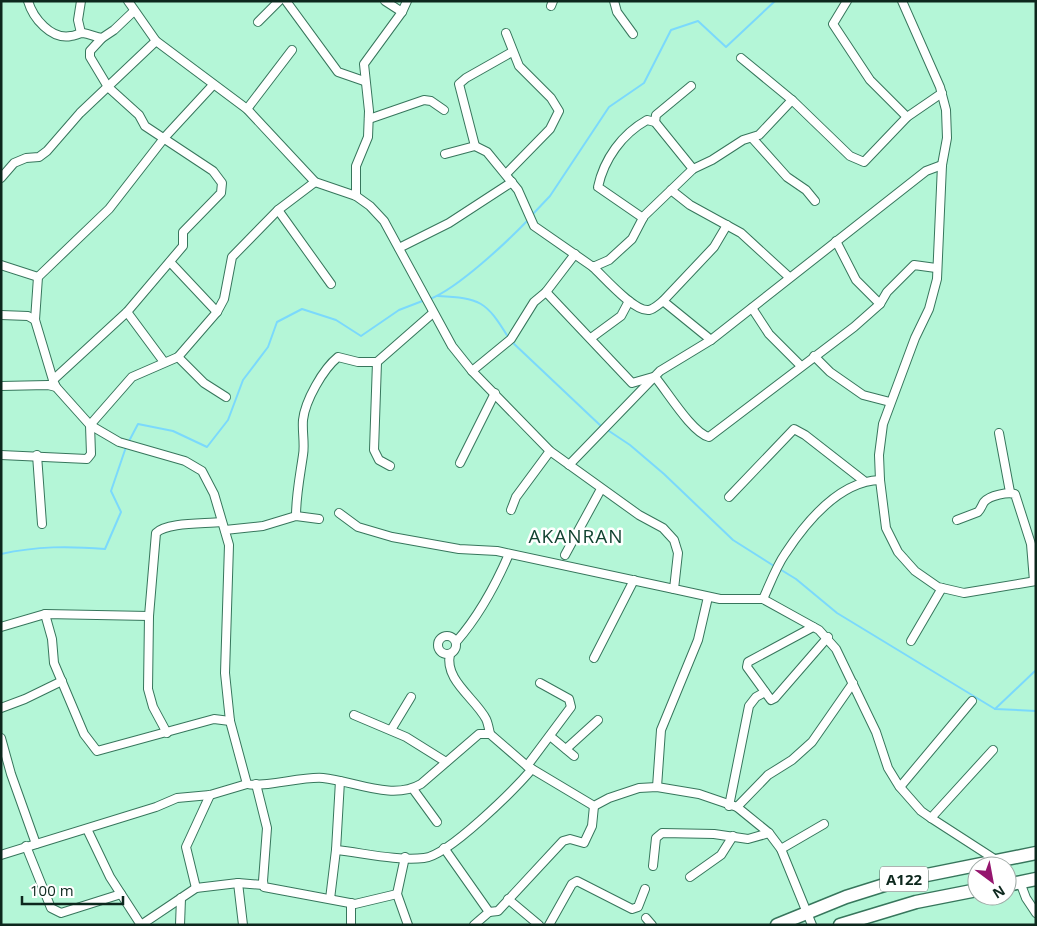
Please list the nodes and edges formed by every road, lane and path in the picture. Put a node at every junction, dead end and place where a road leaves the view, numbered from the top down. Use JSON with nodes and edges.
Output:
{"nodes":[{"id":1,"x":28,"y":1,"type":"edge"},
{"id":2,"x":81,"y":1,"type":"edge"},
{"id":3,"x":128,"y":1,"type":"edge"},
{"id":4,"x":278,"y":1,"type":"edge"},
{"id":5,"x":286,"y":1,"type":"edge"},
{"id":6,"x":385,"y":1,"type":"edge"},
{"id":7,"x":407,"y":1,"type":"edge"},
{"id":8,"x":614,"y":1,"type":"edge"},
{"id":9,"x":848,"y":1,"type":"edge"},
{"id":10,"x":902,"y":1,"type":"edge"},
{"id":11,"x":134,"y":11,"type":"junction"},
{"id":12,"x":402,"y":12,"type":"junction"},
{"id":13,"x":258,"y":22,"type":"dead end"},
{"id":14,"x":81,"y":33,"type":"junction"},
{"id":15,"x":506,"y":33,"type":"dead end"},
{"id":16,"x":633,"y":34,"type":"dead end"},
{"id":17,"x":102,"y":38,"type":"junction"},
{"id":18,"x":156,"y":41,"type":"junction"},
{"id":19,"x":292,"y":50,"type":"dead end"},
{"id":20,"x":512,"y":52,"type":"junction"},
{"id":21,"x":741,"y":58,"type":"dead end"},
{"id":22,"x":364,"y":81,"type":"junction"},
{"id":23,"x":213,"y":85,"type":"junction"},
{"id":24,"x":691,"y":86,"type":"dead end"},
{"id":25,"x":108,"y":87,"type":"junction"},
{"id":26,"x":942,"y":92,"type":"junction"},
{"id":27,"x":792,"y":100,"type":"junction"},
{"id":28,"x":247,"y":109,"type":"junction"},
{"id":29,"x":444,"y":110,"type":"dead end"},
{"id":30,"x":907,"y":117,"type":"junction"},
{"id":31,"x":369,"y":119,"type":"junction"},
{"id":32,"x":655,"y":122,"type":"junction"},
{"id":33,"x":165,"y":137,"type":"junction"},
{"id":34,"x":753,"y":139,"type":"junction"},
{"id":35,"x":475,"y":146,"type":"junction"},
{"id":36,"x":445,"y":154,"type":"dead end"},
{"id":37,"x":942,"y":165,"type":"junction"},
{"id":38,"x":693,"y":169,"type":"junction"},
{"id":39,"x":506,"y":174,"type":"junction"},
{"id":40,"x":1,"y":178,"type":"edge"},
{"id":41,"x":315,"y":182,"type":"junction"},
{"id":42,"x":512,"y":182,"type":"junction"},
{"id":43,"x":671,"y":190,"type":"junction"},
{"id":44,"x":356,"y":196,"type":"junction"},
{"id":45,"x":815,"y":201,"type":"dead end"},
{"id":46,"x":278,"y":210,"type":"junction"},
{"id":47,"x":643,"y":218,"type":"junction"},
{"id":48,"x":728,"y":225,"type":"junction"},
{"id":49,"x":836,"y":241,"type":"junction"},
{"id":50,"x":399,"y":248,"type":"junction"},
{"id":51,"x":575,"y":254,"type":"junction"},
{"id":52,"x":170,"y":262,"type":"junction"},
{"id":53,"x":1,"y":265,"type":"edge"},
{"id":54,"x":593,"y":267,"type":"junction"},
{"id":55,"x":936,"y":268,"type":"junction"},
{"id":56,"x":38,"y":277,"type":"junction"},
{"id":57,"x":789,"y":277,"type":"junction"},
{"id":58,"x":331,"y":284,"type":"dead end"},
{"id":59,"x":546,"y":292,"type":"junction"},
{"id":60,"x":629,"y":301,"type":"junction"},
{"id":61,"x":662,"y":301,"type":"junction"},
{"id":62,"x":880,"y":304,"type":"junction"},
{"id":63,"x":752,"y":308,"type":"junction"},
{"id":64,"x":127,"y":312,"type":"junction"},
{"id":65,"x":217,"y":312,"type":"junction"},
{"id":66,"x":433,"y":313,"type":"junction"},
{"id":67,"x":1,"y":315,"type":"edge"},
{"id":68,"x":35,"y":320,"type":"junction"},
{"id":69,"x":591,"y":338,"type":"junction"},
{"id":70,"x":711,"y":340,"type":"junction"},
{"id":71,"x":814,"y":356,"type":"junction"},
{"id":72,"x":178,"y":357,"type":"junction"},
{"id":73,"x":164,"y":362,"type":"junction"},
{"id":74,"x":378,"y":362,"type":"junction"},
{"id":75,"x":801,"y":366,"type":"junction"},
{"id":76,"x":472,"y":371,"type":"junction"},
{"id":77,"x":655,"y":377,"type":"junction"},
{"id":78,"x":55,"y":383,"type":"junction"},
{"id":79,"x":1,"y":386,"type":"edge"},
{"id":80,"x":495,"y":393,"type":"junction"},
{"id":81,"x":226,"y":397,"type":"dead end"},
{"id":82,"x":890,"y":402,"type":"junction"},
{"id":83,"x":90,"y":425,"type":"junction"},
{"id":84,"x":999,"y":433,"type":"dead end"},
{"id":85,"x":550,"y":451,"type":"junction"},
{"id":86,"x":1,"y":455,"type":"edge"},
{"id":87,"x":37,"y":455,"type":"junction"},
{"id":88,"x":460,"y":463,"type":"dead end"},
{"id":89,"x":569,"y":465,"type":"junction"},
{"id":90,"x":390,"y":466,"type":"dead end"},
{"id":91,"x":880,"y":480,"type":"junction"},
{"id":92,"x":864,"y":481,"type":"junction"},
{"id":93,"x":601,"y":489,"type":"junction"},
{"id":94,"x":1010,"y":492,"type":"junction"},
{"id":95,"x":729,"y":497,"type":"dead end"},
{"id":96,"x":512,"y":510,"type":"dead end"},
{"id":97,"x":339,"y":513,"type":"dead end"},
{"id":98,"x":296,"y":516,"type":"junction"},
{"id":99,"x":319,"y":519,"type":"dead end"},
{"id":100,"x":957,"y":520,"type":"dead end"},
{"id":101,"x":221,"y":522,"type":"junction"},
{"id":102,"x":42,"y":524,"type":"dead end"},
{"id":103,"x":226,"y":530,"type":"junction"},
{"id":104,"x":509,"y":554,"type":"junction"},
{"id":105,"x":565,"y":555,"type":"dead end"},
{"id":106,"x":634,"y":580,"type":"junction"},
{"id":107,"x":1035,"y":581,"type":"edge"},
{"id":108,"x":942,"y":588,"type":"junction"},
{"id":109,"x":674,"y":589,"type":"junction"},
{"id":110,"x":708,"y":597,"type":"junction"},
{"id":111,"x":763,"y":599,"type":"junction"},
{"id":112,"x":45,"y":614,"type":"junction"},
{"id":113,"x":149,"y":616,"type":"junction"},
{"id":114,"x":1,"y":627,"type":"edge"},
{"id":115,"x":813,"y":627,"type":"junction"},
{"id":116,"x":828,"y":637,"type":"junction"},
{"id":117,"x":911,"y":641,"type":"dead end"},
{"id":118,"x":456,"y":642,"type":"junction"},
{"id":119,"x":450,"y":654,"type":"junction"},
{"id":120,"x":594,"y":658,"type":"dead end"},
{"id":121,"x":62,"y":681,"type":"junction"},
{"id":122,"x":853,"y":683,"type":"junction"},
{"id":123,"x":540,"y":684,"type":"dead end"},
{"id":124,"x":765,"y":692,"type":"junction"},
{"id":125,"x":411,"y":697,"type":"dead end"},
{"id":126,"x":972,"y":701,"type":"dead end"},
{"id":127,"x":1,"y":708,"type":"edge"},
{"id":128,"x":354,"y":715,"type":"dead end"},
{"id":129,"x":598,"y":720,"type":"dead end"},
{"id":130,"x":230,"y":721,"type":"junction"},
{"id":131,"x":391,"y":730,"type":"junction"},
{"id":132,"x":167,"y":733,"type":"junction"},
{"id":133,"x":490,"y":734,"type":"junction"},
{"id":134,"x":550,"y":736,"type":"junction"},
{"id":135,"x":1,"y":738,"type":"edge"},
{"id":136,"x":566,"y":749,"type":"junction"},
{"id":137,"x":993,"y":750,"type":"dead end"},
{"id":138,"x":574,"y":756,"type":"dead end"},
{"id":139,"x":446,"y":762,"type":"junction"},
{"id":140,"x":530,"y":767,"type":"junction"},
{"id":141,"x":340,"y":781,"type":"junction"},
{"id":142,"x":247,"y":784,"type":"junction"},
{"id":143,"x":256,"y":784,"type":"junction"},
{"id":144,"x":657,"y":787,"type":"junction"},
{"id":145,"x":900,"y":787,"type":"junction"},
{"id":146,"x":412,"y":789,"type":"junction"},
{"id":147,"x":210,"y":795,"type":"junction"},
{"id":148,"x":594,"y":806,"type":"junction"},
{"id":149,"x":733,"y":806,"type":"junction"},
{"id":150,"x":931,"y":818,"type":"junction"},
{"id":151,"x":437,"y":822,"type":"dead end"},
{"id":152,"x":824,"y":824,"type":"dead end"},
{"id":153,"x":87,"y":829,"type":"junction"},
{"id":154,"x":769,"y":833,"type":"junction"},
{"id":155,"x":733,"y":836,"type":"junction"},
{"id":156,"x":36,"y":844,"type":"junction"},
{"id":157,"x":26,"y":846,"type":"junction"},
{"id":158,"x":444,"y":848,"type":"junction"},
{"id":159,"x":780,"y":849,"type":"junction"},
{"id":160,"x":336,"y":850,"type":"junction"},
{"id":161,"x":1036,"y":853,"type":"edge"},
{"id":162,"x":1,"y":855,"type":"edge"},
{"id":163,"x":990,"y":856,"type":"edge"},
{"id":164,"x":1017,"y":856,"type":"edge"},
{"id":165,"x":405,"y":858,"type":"junction"},
{"id":166,"x":653,"y":866,"type":"dead end"},
{"id":167,"x":967,"y":866,"type":"edge"},
{"id":168,"x":690,"y":878,"type":"dead end"},
{"id":169,"x":1036,"y":879,"type":"edge"},
{"id":170,"x":1020,"y":882,"type":"junction"},
{"id":171,"x":238,"y":883,"type":"junction"},
{"id":172,"x":1017,"y":883,"type":"edge"},
{"id":173,"x":263,"y":885,"type":"junction"},
{"id":174,"x":196,"y":888,"type":"junction"},
{"id":175,"x":645,"y":889,"type":"dead end"},
{"id":176,"x":967,"y":892,"type":"edge"},
{"id":177,"x":121,"y":894,"type":"junction"},
{"id":178,"x":398,"y":894,"type":"junction"},
{"id":179,"x":181,"y":898,"type":"junction"},
{"id":180,"x":330,"y":899,"type":"junction"},
{"id":181,"x":508,"y":899,"type":"junction"},
{"id":182,"x":351,"y":903,"type":"junction"},
{"id":183,"x":489,"y":912,"type":"junction"},
{"id":184,"x":808,"y":912,"type":"junction"},
{"id":185,"x":1036,"y":914,"type":"edge"},
{"id":186,"x":646,"y":918,"type":"dead end"},
{"id":187,"x":141,"y":925,"type":"edge"},
{"id":188,"x":180,"y":925,"type":"edge"},
{"id":189,"x":243,"y":925,"type":"edge"},
{"id":190,"x":351,"y":925,"type":"edge"},
{"id":191,"x":408,"y":925,"type":"edge"},
{"id":192,"x":474,"y":925,"type":"edge"},
{"id":193,"x":539,"y":925,"type":"edge"},
{"id":194,"x":549,"y":925,"type":"edge"},
{"id":195,"x":652,"y":925,"type":"edge"},
{"id":196,"x":777,"y":925,"type":"edge"},
{"id":197,"x":812,"y":925,"type":"edge"},
{"id":198,"x":840,"y":925,"type":"edge"}],
"edges":[{"from":1,"to":14,"type":"street"},
{"from":2,"to":14,"type":"street"},
{"from":3,"to":11,"type":"street"},
{"from":4,"to":13,"type":"street"},
{"from":5,"to":22,"type":"street"},
{"from":6,"to":12,"type":"street"},
{"from":7,"to":12,"type":"street"},
{"from":8,"to":16,"type":"street"},
{"from":9,"to":30,"type":"street"},
{"from":10,"to":26,"type":"street"},
{"from":11,"to":17,"type":"street"},
{"from":11,"to":18,"type":"street"},
{"from":12,"to":22,"type":"street"},
{"from":14,"to":17,"type":"street"},
{"from":15,"to":20,"type":"street"},
{"from":17,"to":25,"type":"street"},
{"from":18,"to":23,"type":"street"},
{"from":18,"to":25,"type":"street"},
{"from":19,"to":28,"type":"street"},
{"from":20,"to":35,"type":"street"},
{"from":20,"to":39,"type":"street"},
{"from":21,"to":27,"type":"street"},
{"from":22,"to":31,"type":"street"},
{"from":23,"to":28,"type":"street"},
{"from":23,"to":33,"type":"street"},
{"from":24,"to":32,"type":"street"},
{"from":25,"to":33,"type":"street"},
{"from":25,"to":40,"type":"street"},
{"from":26,"to":30,"type":"street"},
{"from":26,"to":37,"type":"street"},
{"from":27,"to":30,"type":"street"},
{"from":27,"to":34,"type":"street"},
{"from":28,"to":41,"type":"street"},
{"from":29,"to":31,"type":"street"},
{"from":31,"to":44,"type":"street"},
{"from":32,"to":38,"type":"street"},
{"from":32,"to":47,"type":"street"},
{"from":33,"to":52,"type":"street"},
{"from":33,"to":56,"type":"street"},
{"from":34,"to":38,"type":"street"},
{"from":34,"to":45,"type":"street"},
{"from":35,"to":36,"type":"street"},
{"from":35,"to":39,"type":"street"},
{"from":37,"to":49,"type":"street"},
{"from":37,"to":55,"type":"street"},
{"from":38,"to":43,"type":"street"},
{"from":39,"to":42,"type":"street"},
{"from":41,"to":44,"type":"street"},
{"from":41,"to":46,"type":"street"},
{"from":42,"to":50,"type":"street"},
{"from":42,"to":51,"type":"street"},
{"from":43,"to":47,"type":"street"},
{"from":43,"to":48,"type":"street"},
{"from":44,"to":50,"type":"street"},
{"from":46,"to":58,"type":"street"},
{"from":46,"to":65,"type":"street"},
{"from":47,"to":54,"type":"street"},
{"from":48,"to":57,"type":"street"},
{"from":48,"to":61,"type":"street"},
{"from":49,"to":57,"type":"street"},
{"from":49,"to":62,"type":"street"},
{"from":50,"to":66,"type":"street"},
{"from":51,"to":54,"type":"street"},
{"from":51,"to":59,"type":"street"},
{"from":52,"to":64,"type":"street"},
{"from":52,"to":65,"type":"street"},
{"from":53,"to":56,"type":"street"},
{"from":54,"to":60,"type":"street"},
{"from":55,"to":62,"type":"street"},
{"from":55,"to":82,"type":"street"},
{"from":56,"to":68,"type":"street"},
{"from":57,"to":63,"type":"street"},
{"from":59,"to":69,"type":"street"},
{"from":59,"to":76,"type":"street"},
{"from":60,"to":61,"type":"street"},
{"from":60,"to":69,"type":"street"},
{"from":61,"to":70,"type":"street"},
{"from":62,"to":71,"type":"street"},
{"from":63,"to":70,"type":"street"},
{"from":63,"to":75,"type":"street"},
{"from":64,"to":73,"type":"street"},
{"from":64,"to":78,"type":"street"},
{"from":65,"to":72,"type":"street"},
{"from":66,"to":74,"type":"street"},
{"from":66,"to":76,"type":"street"},
{"from":67,"to":68,"type":"street"},
{"from":68,"to":78,"type":"street"},
{"from":69,"to":77,"type":"street"},
{"from":70,"to":77,"type":"street"},
{"from":71,"to":75,"type":"street"},
{"from":71,"to":82,"type":"street"},
{"from":72,"to":73,"type":"street"},
{"from":72,"to":81,"type":"street"},
{"from":73,"to":83,"type":"street"},
{"from":74,"to":90,"type":"street"},
{"from":74,"to":98,"type":"street"},
{"from":75,"to":77,"type":"street"},
{"from":76,"to":80,"type":"street"},
{"from":77,"to":89,"type":"street"},
{"from":78,"to":79,"type":"street"},
{"from":78,"to":83,"type":"street"},
{"from":80,"to":85,"type":"street"},
{"from":80,"to":88,"type":"street"},
{"from":82,"to":91,"type":"street"},
{"from":83,"to":87,"type":"street"},
{"from":83,"to":101,"type":"street"},
{"from":84,"to":94,"type":"street"},
{"from":85,"to":89,"type":"street"},
{"from":85,"to":96,"type":"street"},
{"from":86,"to":87,"type":"street"},
{"from":87,"to":102,"type":"street"},
{"from":89,"to":93,"type":"street"},
{"from":91,"to":92,"type":"street"},
{"from":91,"to":108,"type":"street"},
{"from":92,"to":95,"type":"street"},
{"from":92,"to":111,"type":"street"},
{"from":93,"to":105,"type":"street"},
{"from":93,"to":109,"type":"street"},
{"from":94,"to":100,"type":"street"},
{"from":94,"to":107,"type":"street"},
{"from":97,"to":104,"type":"street"},
{"from":98,"to":99,"type":"street"},
{"from":98,"to":103,"type":"street"},
{"from":101,"to":103,"type":"street"},
{"from":101,"to":113,"type":"street"},
{"from":103,"to":130,"type":"street"},
{"from":104,"to":106,"type":"street"},
{"from":104,"to":118,"type":"street"},
{"from":106,"to":109,"type":"street"},
{"from":106,"to":120,"type":"street"},
{"from":107,"to":108,"type":"street"},
{"from":108,"to":117,"type":"street"},
{"from":109,"to":110,"type":"street"},
{"from":110,"to":111,"type":"street"},
{"from":110,"to":144,"type":"street"},
{"from":111,"to":115,"type":"street"},
{"from":112,"to":113,"type":"street"},
{"from":112,"to":114,"type":"street"},
{"from":112,"to":121,"type":"street"},
{"from":113,"to":132,"type":"street"},
{"from":115,"to":116,"type":"street"},
{"from":115,"to":124,"type":"street"},
{"from":116,"to":122,"type":"street"},
{"from":116,"to":124,"type":"street"},
{"from":118,"to":119,"type":"street"},
{"from":118,"to":119,"type":"street"},
{"from":119,"to":133,"type":"street"},
{"from":121,"to":127,"type":"street"},
{"from":121,"to":132,"type":"street"},
{"from":122,"to":145,"type":"street"},
{"from":122,"to":149,"type":"street"},
{"from":123,"to":134,"type":"street"},
{"from":124,"to":149,"type":"street"},
{"from":125,"to":131,"type":"street"},
{"from":126,"to":145,"type":"street"},
{"from":128,"to":131,"type":"street"},
{"from":129,"to":136,"type":"street"},
{"from":130,"to":132,"type":"street"},
{"from":130,"to":142,"type":"street"},
{"from":131,"to":139,"type":"street"},
{"from":133,"to":139,"type":"street"},
{"from":133,"to":140,"type":"street"},
{"from":134,"to":136,"type":"street"},
{"from":134,"to":140,"type":"street"},
{"from":135,"to":156,"type":"street"},
{"from":136,"to":138,"type":"street"},
{"from":137,"to":150,"type":"street"},
{"from":139,"to":146,"type":"street"},
{"from":140,"to":148,"type":"street"},
{"from":140,"to":158,"type":"street"},
{"from":141,"to":143,"type":"street"},
{"from":141,"to":146,"type":"street"},
{"from":141,"to":160,"type":"street"},
{"from":142,"to":143,"type":"street"},
{"from":142,"to":147,"type":"street"},
{"from":143,"to":173,"type":"street"},
{"from":144,"to":148,"type":"street"},
{"from":144,"to":149,"type":"street"},
{"from":145,"to":150,"type":"street"},
{"from":146,"to":151,"type":"street"},
{"from":147,"to":153,"type":"street"},
{"from":147,"to":174,"type":"street"},
{"from":148,"to":181,"type":"street"},
{"from":149,"to":154,"type":"street"},
{"from":150,"to":163,"type":"street"},
{"from":152,"to":159,"type":"street"},
{"from":153,"to":156,"type":"street"},
{"from":153,"to":177,"type":"street"},
{"from":154,"to":155,"type":"street"},
{"from":154,"to":159,"type":"street"},
{"from":155,"to":166,"type":"street"},
{"from":155,"to":168,"type":"street"},
{"from":156,"to":157,"type":"street"},
{"from":157,"to":162,"type":"street"},
{"from":157,"to":177,"type":"street"},
{"from":158,"to":165,"type":"street"},
{"from":158,"to":183,"type":"street"},
{"from":159,"to":184,"type":"street"},
{"from":160,"to":165,"type":"street"},
{"from":160,"to":180,"type":"street"},
{"from":161,"to":164,"type":"highway","number":"A122"},
{"from":165,"to":178,"type":"street"},
{"from":167,"to":184,"type":"highway","number":"A122"},
{"from":169,"to":170,"type":"highway"},
{"from":170,"to":172,"type":"highway"},
{"from":170,"to":185,"type":"street"},
{"from":171,"to":173,"type":"street"},
{"from":171,"to":174,"type":"street"},
{"from":171,"to":189,"type":"street"},
{"from":173,"to":180,"type":"street"},
{"from":174,"to":179,"type":"street"},
{"from":175,"to":194,"type":"street"},
{"from":176,"to":198,"type":"highway","number":"A122"},
{"from":177,"to":187,"type":"street"},
{"from":178,"to":182,"type":"street"},
{"from":178,"to":191,"type":"street"},
{"from":179,"to":187,"type":"street"},
{"from":179,"to":188,"type":"street"},
{"from":180,"to":182,"type":"street"},
{"from":181,"to":183,"type":"street"},
{"from":181,"to":193,"type":"street"},
{"from":182,"to":190,"type":"street"},
{"from":183,"to":192,"type":"street"},
{"from":184,"to":196,"type":"highway","number":"A122"},
{"from":184,"to":197,"type":"street"},
{"from":186,"to":195,"type":"street"}]}
